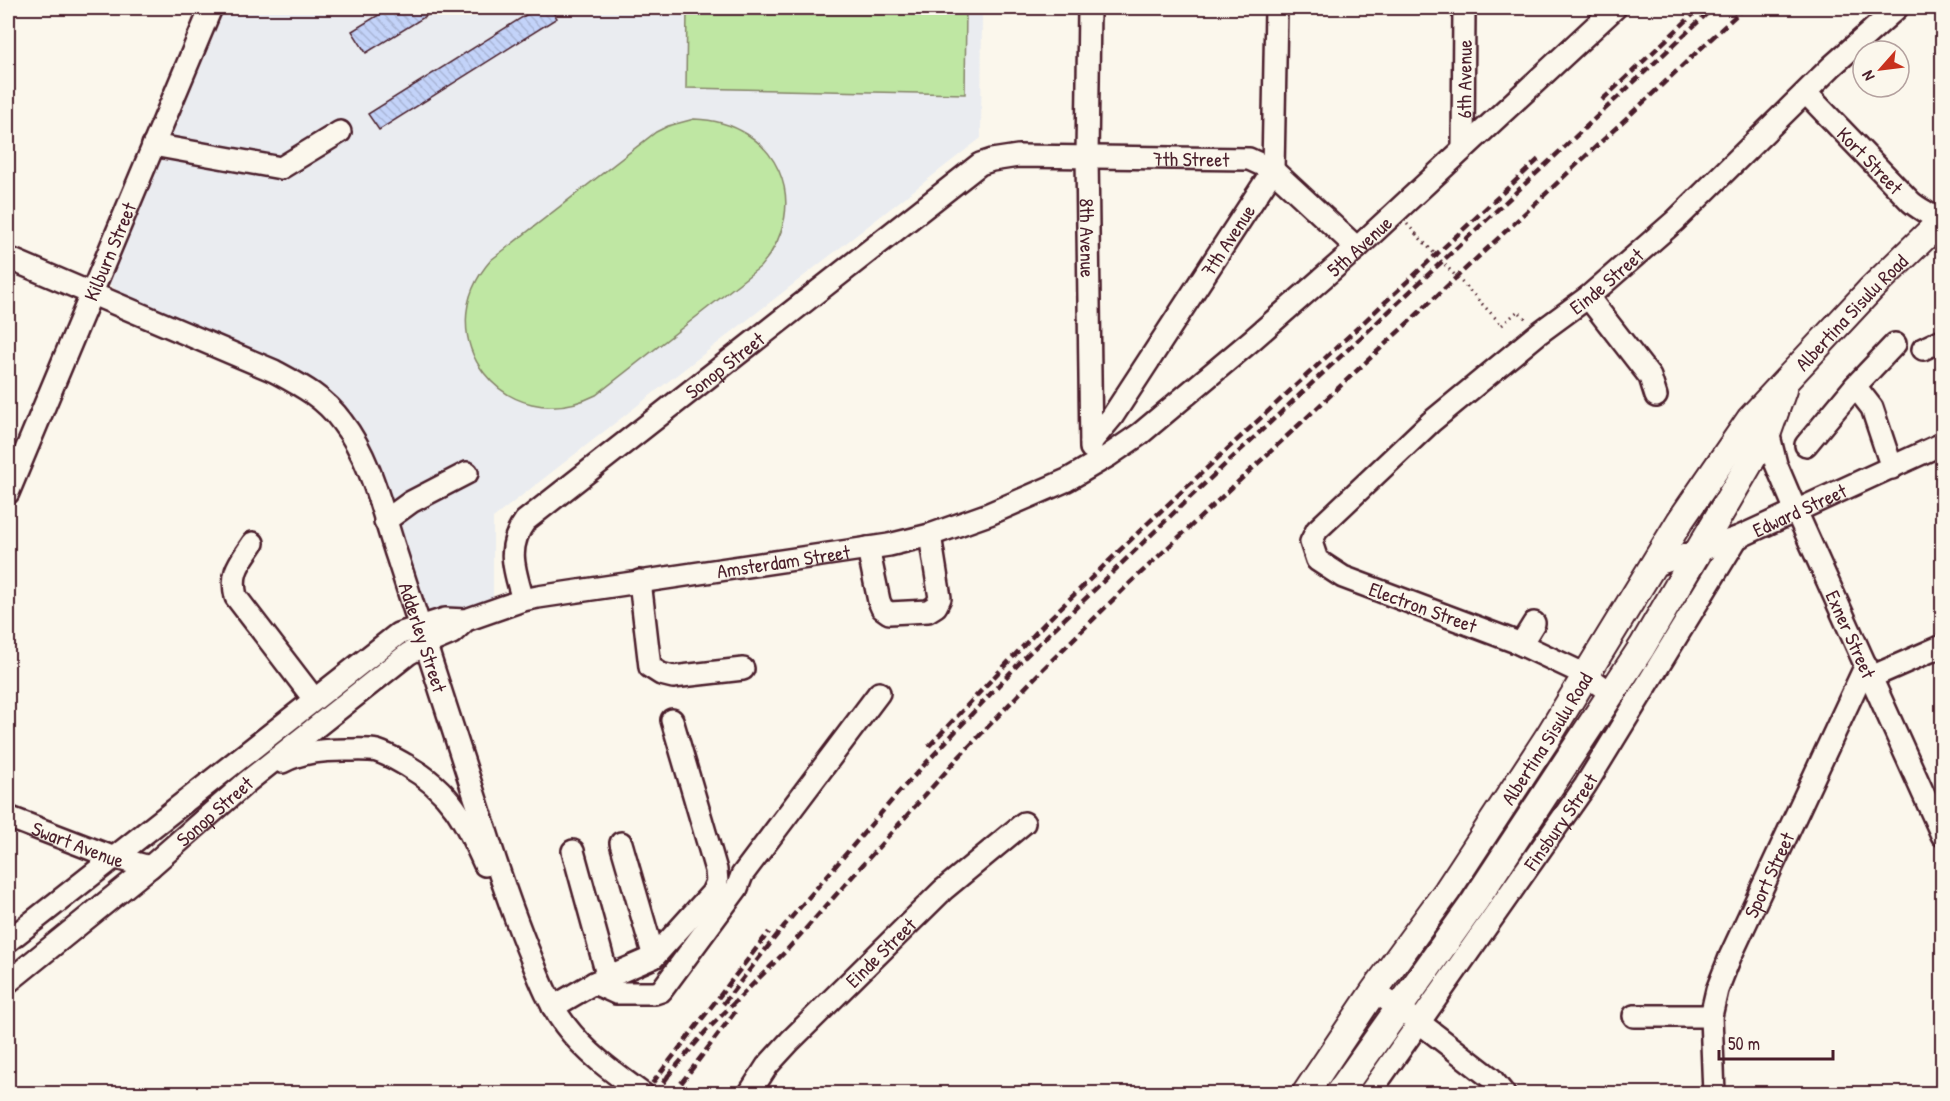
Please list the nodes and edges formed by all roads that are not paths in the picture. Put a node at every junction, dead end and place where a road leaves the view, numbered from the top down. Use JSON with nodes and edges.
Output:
{"nodes":[{"id":1,"x":211,"y":8,"type":"edge"},
{"id":2,"x":1089,"y":8,"type":"edge"},
{"id":3,"x":1276,"y":8,"type":"edge"},
{"id":4,"x":1464,"y":8,"type":"edge"},
{"id":5,"x":1615,"y":8,"type":"edge"},
{"id":6,"x":1892,"y":9,"type":"edge"},
{"id":7,"x":1806,"y":93,"type":"junction"},
{"id":8,"x":340,"y":132,"type":"dead end"},
{"id":9,"x":153,"y":145,"type":"junction"},
{"id":10,"x":1463,"y":149,"type":"junction"},
{"id":11,"x":1087,"y":156,"type":"junction"},
{"id":12,"x":992,"y":160,"type":"joint"},
{"id":13,"x":1273,"y":170,"type":"junction"},
{"id":14,"x":1942,"y":222,"type":"edge"},
{"id":15,"x":1357,"y":248,"type":"junction"},
{"id":16,"x":8,"y":258,"type":"edge"},
{"id":17,"x":90,"y":294,"type":"junction"},
{"id":18,"x":1588,"y":297,"type":"junction"},
{"id":19,"x":1942,"y":340,"type":"edge"},
{"id":20,"x":1895,"y":344,"type":"dead end"},
{"id":21,"x":1923,"y":349,"type":"dead end"},
{"id":22,"x":1786,"y":381,"type":"junction"},
{"id":23,"x":1855,"y":386,"type":"junction"},
{"id":24,"x":1656,"y":396,"type":"dead end"},
{"id":25,"x":1768,"y":432,"type":"junction"},
{"id":26,"x":1091,"y":442,"type":"junction"},
{"id":27,"x":1942,"y":444,"type":"edge"},
{"id":28,"x":1806,"y":445,"type":"dead end"},
{"id":29,"x":1090,"y":467,"type":"junction"},
{"id":30,"x":1892,"y":468,"type":"junction"},
{"id":31,"x":467,"y":473,"type":"dead end"},
{"id":32,"x":8,"y":493,"type":"edge"},
{"id":33,"x":1796,"y":511,"type":"junction"},
{"id":34,"x":385,"y":520,"type":"junction"},
{"id":35,"x":930,"y":535,"type":"junction"},
{"id":36,"x":1737,"y":538,"type":"junction"},
{"id":37,"x":253,"y":543,"type":"dead end"},
{"id":38,"x":868,"y":548,"type":"junction"},
{"id":39,"x":1311,"y":548,"type":"joint"},
{"id":40,"x":1699,"y":552,"type":"junction"},
{"id":41,"x":1652,"y":566,"type":"junction"},
{"id":42,"x":640,"y":581,"type":"junction"},
{"id":43,"x":523,"y":600,"type":"junction"},
{"id":44,"x":1534,"y":622,"type":"dead end"},
{"id":45,"x":423,"y":634,"type":"junction"},
{"id":46,"x":1521,"y":644,"type":"junction"},
{"id":47,"x":1942,"y":646,"type":"edge"},
{"id":48,"x":743,"y":669,"type":"dead end"},
{"id":49,"x":1868,"y":671,"type":"junction"},
{"id":50,"x":1586,"y":675,"type":"junction"},
{"id":51,"x":879,"y":693,"type":"dead end"},
{"id":52,"x":1612,"y":694,"type":"junction"},
{"id":53,"x":314,"y":699,"type":"junction"},
{"id":54,"x":672,"y":720,"type":"dead end"},
{"id":55,"x":248,"y":781,"type":"junction"},
{"id":56,"x":8,"y":817,"type":"edge"},
{"id":57,"x":1024,"y":823,"type":"dead end"},
{"id":58,"x":1942,"y":834,"type":"edge"},
{"id":59,"x":621,"y":843,"type":"dead end"},
{"id":60,"x":573,"y":851,"type":"dead end"},
{"id":61,"x":112,"y":857,"type":"junction"},
{"id":62,"x":150,"y":867,"type":"junction"},
{"id":63,"x":8,"y":941,"type":"edge"},
{"id":64,"x":654,"y":957,"type":"junction"},
{"id":65,"x":601,"y":981,"type":"junction"},
{"id":66,"x":8,"y":982,"type":"edge"},
{"id":67,"x":1374,"y":991,"type":"junction"},
{"id":68,"x":550,"y":1002,"type":"junction"},
{"id":69,"x":1398,"y":1007,"type":"junction"},
{"id":70,"x":1634,"y":1016,"type":"dead end"},
{"id":71,"x":1711,"y":1016,"type":"junction"},
{"id":72,"x":1420,"y":1023,"type":"junction"},
{"id":73,"x":643,"y":1094,"type":"edge"},
{"id":74,"x":749,"y":1094,"type":"edge"},
{"id":75,"x":1305,"y":1094,"type":"edge"},
{"id":76,"x":1338,"y":1094,"type":"edge"},
{"id":77,"x":1369,"y":1094,"type":"edge"},
{"id":78,"x":1504,"y":1094,"type":"edge"},
{"id":79,"x":1714,"y":1094,"type":"edge"}],
"edges":[{"from":1,"to":9,"type":"street","name":"Kilburn Street"},
{"from":2,"to":11,"type":"street","name":"8th Avenue"},
{"from":3,"to":13,"type":"street"},
{"from":4,"to":10,"type":"street","name":"6th Avenue"},
{"from":5,"to":10,"type":"street","name":"5th Avenue"},
{"from":6,"to":7,"type":"street","name":"Einde Street"},
{"from":7,"to":14,"type":"street","name":"Kort Street"},
{"from":7,"to":18,"type":"street","name":"Einde Street"},
{"from":8,"to":9,"type":"street"},
{"from":9,"to":17,"type":"street","name":"Kilburn Street"},
{"from":10,"to":15,"type":"street","name":"5th Avenue"},
{"from":11,"to":12,"type":"street","name":"7th Street"},
{"from":11,"to":13,"type":"street","name":"7th Street"},
{"from":11,"to":26,"type":"street","name":"8th Avenue"},
{"from":12,"to":43,"type":"street","name":"Sonop Street"},
{"from":13,"to":15,"type":"street","name":"7th Street"},
{"from":13,"to":26,"type":"street","name":"7th Avenue"},
{"from":14,"to":22,"type":"main road","name":"Albertina Sisulu Road"},
{"from":15,"to":29,"type":"street","name":"5th Avenue"},
{"from":16,"to":17,"type":"street","name":"Adderley Street"},
{"from":17,"to":32,"type":"street","name":"Kilburn Street"},
{"from":17,"to":34,"type":"street","name":"Adderley Street"},
{"from":18,"to":24,"type":"street"},
{"from":18,"to":39,"type":"street","name":"Einde Street"},
{"from":19,"to":21,"type":"street"},
{"from":20,"to":23,"type":"street"},
{"from":22,"to":25,"type":"main road","name":"Albertina Sisulu Road"},
{"from":22,"to":41,"type":"main road","name":"Albertina Sisulu Road"},
{"from":23,"to":28,"type":"street"},
{"from":23,"to":30,"type":"street"},
{"from":25,"to":33,"type":"street","name":"Exner Street"},
{"from":25,"to":40,"type":"main road","name":"Albertina Sisulu Road"},
{"from":26,"to":29,"type":"street","name":"8th Avenue"},
{"from":27,"to":30,"type":"street","name":"Edward Street"},
{"from":29,"to":35,"type":"street","name":"Amsterdam Street"},
{"from":30,"to":33,"type":"street","name":"Edward Street"},
{"from":31,"to":34,"type":"street"},
{"from":33,"to":36,"type":"street","name":"Edward Street"},
{"from":33,"to":49,"type":"street","name":"Exner Street"},
{"from":34,"to":45,"type":"street","name":"Adderley Street"},
{"from":35,"to":38,"type":"street","name":"Amsterdam Street"},
{"from":35,"to":38,"type":"street"},
{"from":36,"to":40,"type":"street","name":"Edward Street"},
{"from":36,"to":72,"type":"street","name":"Finsbury Street"},
{"from":37,"to":53,"type":"street"},
{"from":38,"to":42,"type":"street","name":"Amsterdam Street"},
{"from":39,"to":46,"type":"street","name":"Electron Street"},
{"from":40,"to":41,"type":"street","name":"Edward Street"},
{"from":40,"to":52,"type":"main road","name":"Albertina Sisulu Road"},
{"from":41,"to":50,"type":"main road","name":"Albertina Sisulu Road"},
{"from":42,"to":43,"type":"street","name":"Amsterdam Street"},
{"from":42,"to":48,"type":"street"},
{"from":43,"to":45,"type":"street","name":"Amsterdam Street"},
{"from":44,"to":46,"type":"street"},
{"from":45,"to":53,"type":"street","name":"Sonop Street"},
{"from":45,"to":55,"type":"street","name":"Sonop Street"},
{"from":45,"to":68,"type":"street","name":"Adderley Street"},
{"from":46,"to":50,"type":"street","name":"Electron Street"},
{"from":47,"to":49,"type":"street"},
{"from":49,"to":58,"type":"street","name":"Exner Street"},
{"from":49,"to":71,"type":"street","name":"Sport Street"},
{"from":50,"to":52,"type":"street","name":"Electron Street"},
{"from":50,"to":67,"type":"main road","name":"Albertina Sisulu Road"},
{"from":51,"to":65,"type":"street"},
{"from":52,"to":69,"type":"main road","name":"Albertina Sisulu Road"},
{"from":53,"to":61,"type":"street","name":"Sonop Street"},
{"from":54,"to":64,"type":"street"},
{"from":55,"to":62,"type":"street","name":"Sonop Street"},
{"from":55,"to":68,"type":"street"},
{"from":56,"to":61,"type":"street","name":"Swart Avenue"},
{"from":57,"to":74,"type":"street","name":"Einde Street"},
{"from":59,"to":64,"type":"street"},
{"from":60,"to":65,"type":"street"},
{"from":61,"to":62,"type":"street","name":"Swart Avenue"},
{"from":61,"to":63,"type":"street","name":"Sonop Street"},
{"from":62,"to":66,"type":"street","name":"Sonop Street"},
{"from":64,"to":65,"type":"street"},
{"from":65,"to":68,"type":"street"},
{"from":67,"to":69,"type":"street"},
{"from":67,"to":75,"type":"main road","name":"Albertina Sisulu Road"},
{"from":68,"to":73,"type":"street","name":"Adderley Street"},
{"from":69,"to":72,"type":"street"},
{"from":69,"to":76,"type":"main road","name":"Albertina Sisulu Road"},
{"from":70,"to":71,"type":"street"},
{"from":71,"to":79,"type":"street","name":"Sport Street"},
{"from":72,"to":77,"type":"street","name":"Finsbury Street"},
{"from":72,"to":78,"type":"street"}]}
